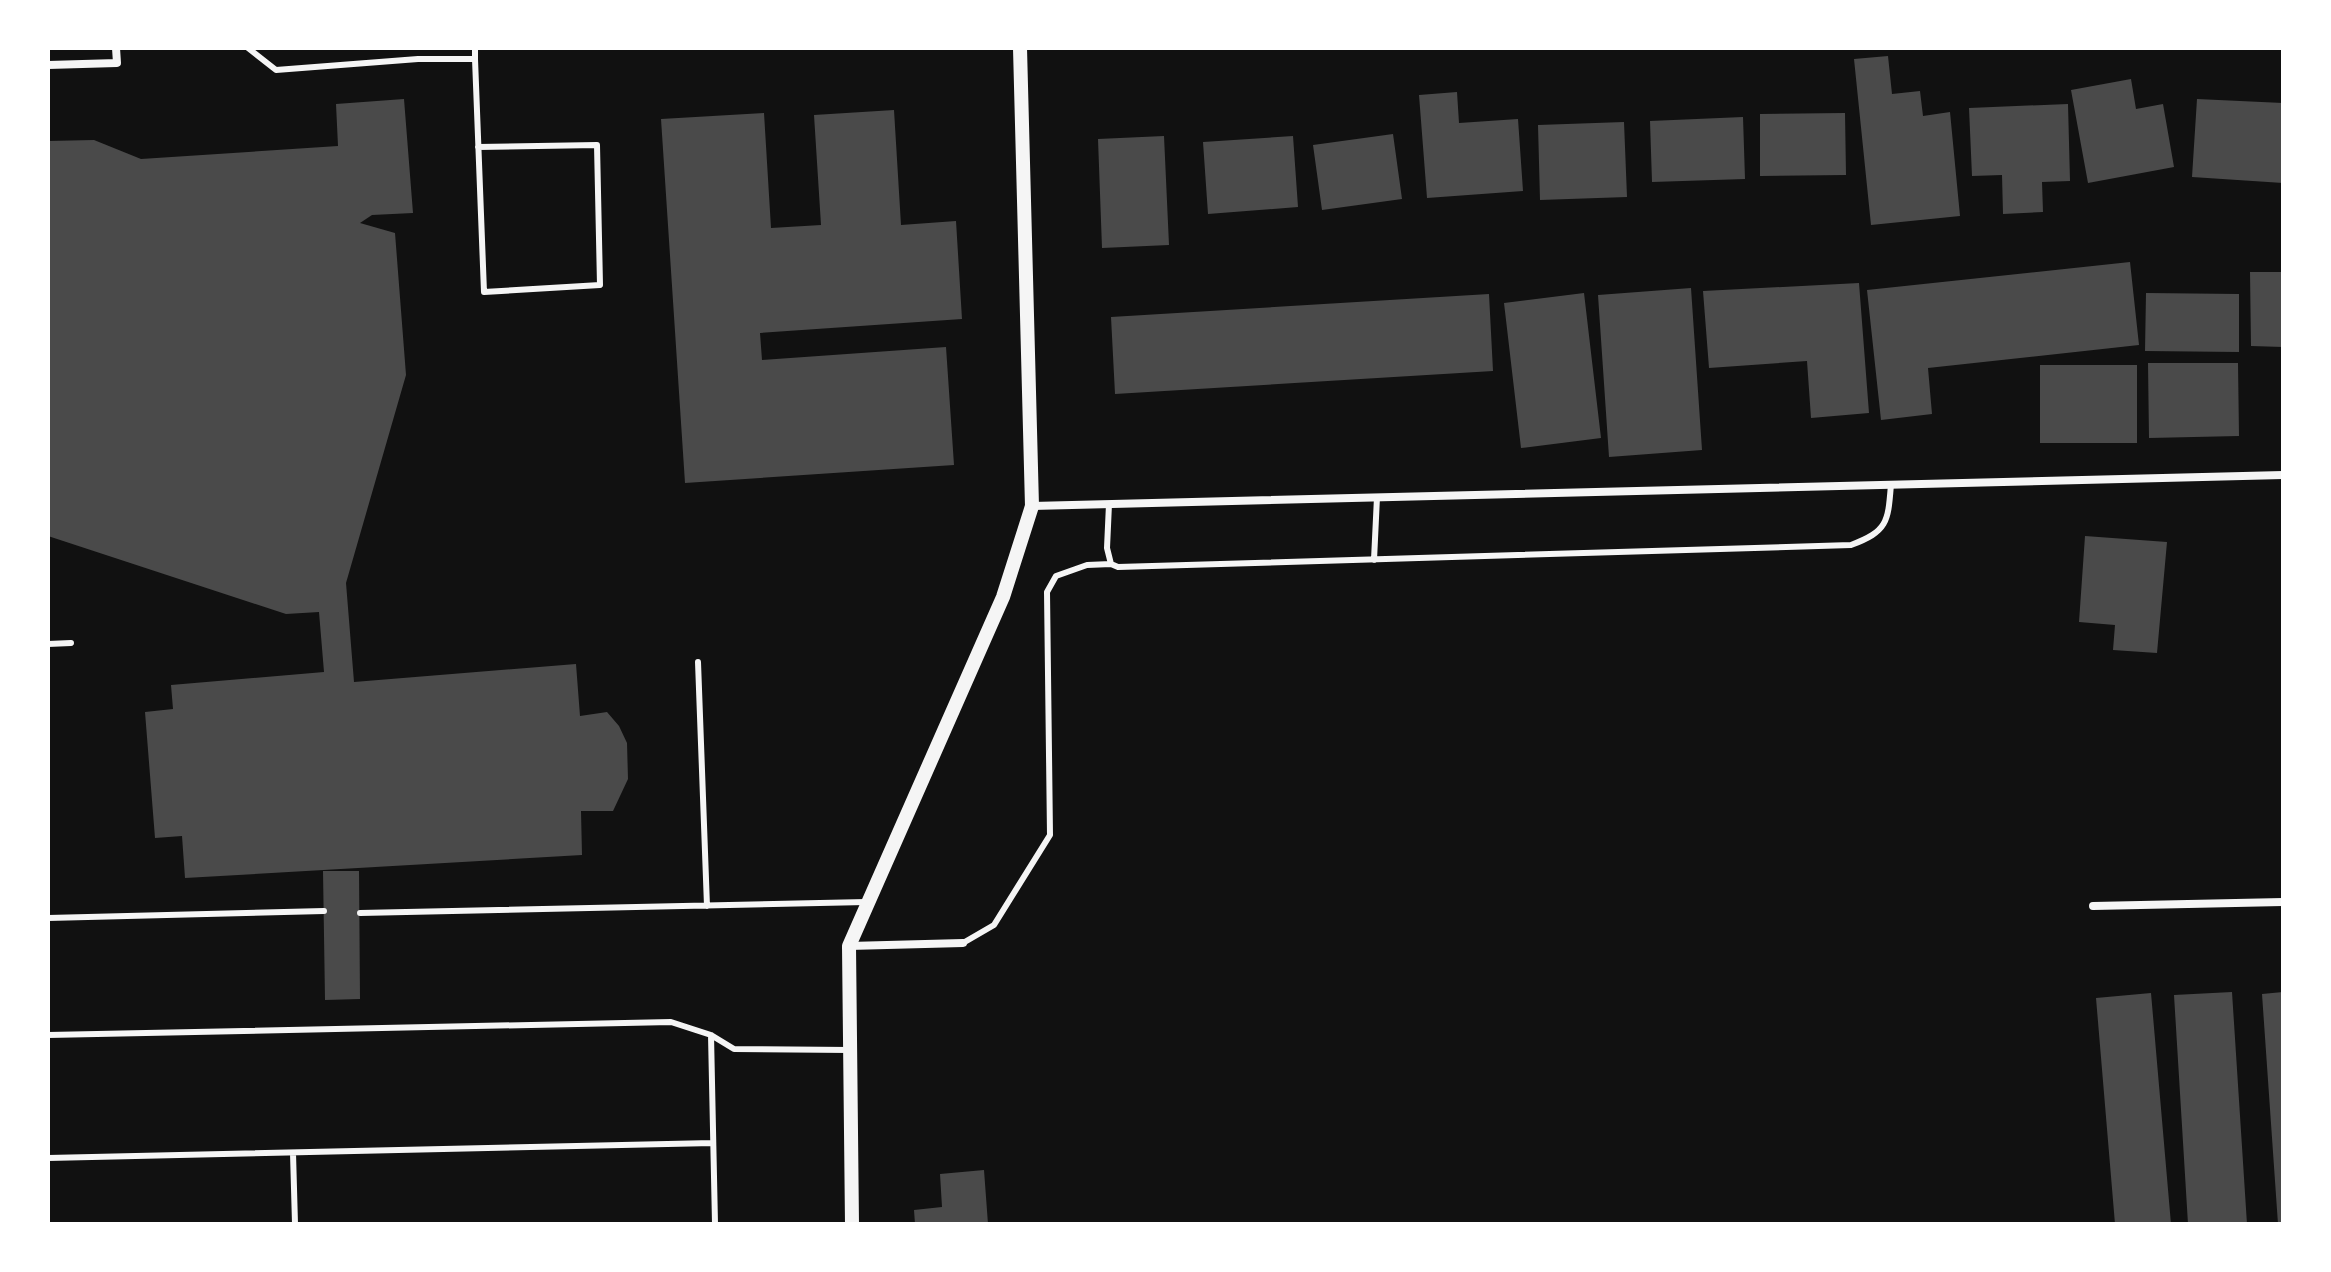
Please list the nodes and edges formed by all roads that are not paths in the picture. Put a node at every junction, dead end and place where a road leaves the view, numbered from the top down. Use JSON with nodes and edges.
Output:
{"nodes":[{"id":1,"x":116,"y":48,"type":"edge"},
{"id":2,"x":248,"y":48,"type":"edge"},
{"id":3,"x":475,"y":48,"type":"edge"},
{"id":4,"x":1020,"y":48,"type":"edge"},
{"id":5,"x":475,"y":59,"type":"junction"},
{"id":6,"x":48,"y":65,"type":"edge"},
{"id":7,"x":478,"y":147,"type":"junction"},
{"id":8,"x":2283,"y":475,"type":"edge"},
{"id":9,"x":1891,"y":484,"type":"junction"},
{"id":10,"x":1377,"y":497,"type":"junction"},
{"id":11,"x":1109,"y":504,"type":"junction"},
{"id":12,"x":1032,"y":506,"type":"junction"},
{"id":13,"x":1374,"y":560,"type":"junction"},
{"id":14,"x":1111,"y":564,"type":"junction"},
{"id":15,"x":71,"y":643,"type":"dead end"},
{"id":16,"x":48,"y":644,"type":"edge"},
{"id":17,"x":698,"y":662,"type":"dead end"},
{"id":18,"x":866,"y":902,"type":"junction"},
{"id":19,"x":2283,"y":902,"type":"edge"},
{"id":20,"x":707,"y":906,"type":"junction"},
{"id":21,"x":2093,"y":906,"type":"dead end"},
{"id":22,"x":324,"y":911,"type":"dead end"},
{"id":23,"x":360,"y":913,"type":"dead end"},
{"id":24,"x":48,"y":918,"type":"edge"},
{"id":25,"x":963,"y":943,"type":"joint"},
{"id":26,"x":849,"y":946,"type":"junction"},
{"id":27,"x":48,"y":1035,"type":"edge"},
{"id":28,"x":711,"y":1035,"type":"junction"},
{"id":29,"x":850,"y":1050,"type":"junction"},
{"id":30,"x":713,"y":1143,"type":"junction"},
{"id":31,"x":293,"y":1153,"type":"junction"},
{"id":32,"x":48,"y":1158,"type":"edge"},
{"id":33,"x":295,"y":1224,"type":"edge"},
{"id":34,"x":715,"y":1224,"type":"edge"},
{"id":35,"x":852,"y":1224,"type":"edge"}],
"edges":[{"from":1,"to":6,"type":"street"},
{"from":2,"to":5,"type":"lane"},
{"from":3,"to":5,"type":"lane"},
{"from":4,"to":12,"type":"street"},
{"from":5,"to":7,"type":"lane"},
{"from":7,"to":7,"type":"lane"},
{"from":8,"to":9,"type":"street"},
{"from":9,"to":10,"type":"street"},
{"from":9,"to":13,"type":"lane"},
{"from":10,"to":11,"type":"street"},
{"from":10,"to":13,"type":"lane"},
{"from":11,"to":12,"type":"street"},
{"from":11,"to":14,"type":"lane"},
{"from":12,"to":18,"type":"street"},
{"from":13,"to":14,"type":"lane"},
{"from":14,"to":25,"type":"lane"},
{"from":15,"to":16,"type":"lane"},
{"from":17,"to":20,"type":"lane"},
{"from":18,"to":20,"type":"lane"},
{"from":18,"to":26,"type":"street"},
{"from":19,"to":21,"type":"street"},
{"from":20,"to":23,"type":"lane"},
{"from":22,"to":24,"type":"lane"},
{"from":25,"to":26,"type":"street"},
{"from":26,"to":29,"type":"street"},
{"from":27,"to":28,"type":"lane"},
{"from":28,"to":29,"type":"lane"},
{"from":28,"to":30,"type":"lane"},
{"from":29,"to":35,"type":"street"},
{"from":30,"to":31,"type":"lane"},
{"from":30,"to":34,"type":"lane"},
{"from":31,"to":32,"type":"lane"},
{"from":31,"to":33,"type":"lane"}]}
